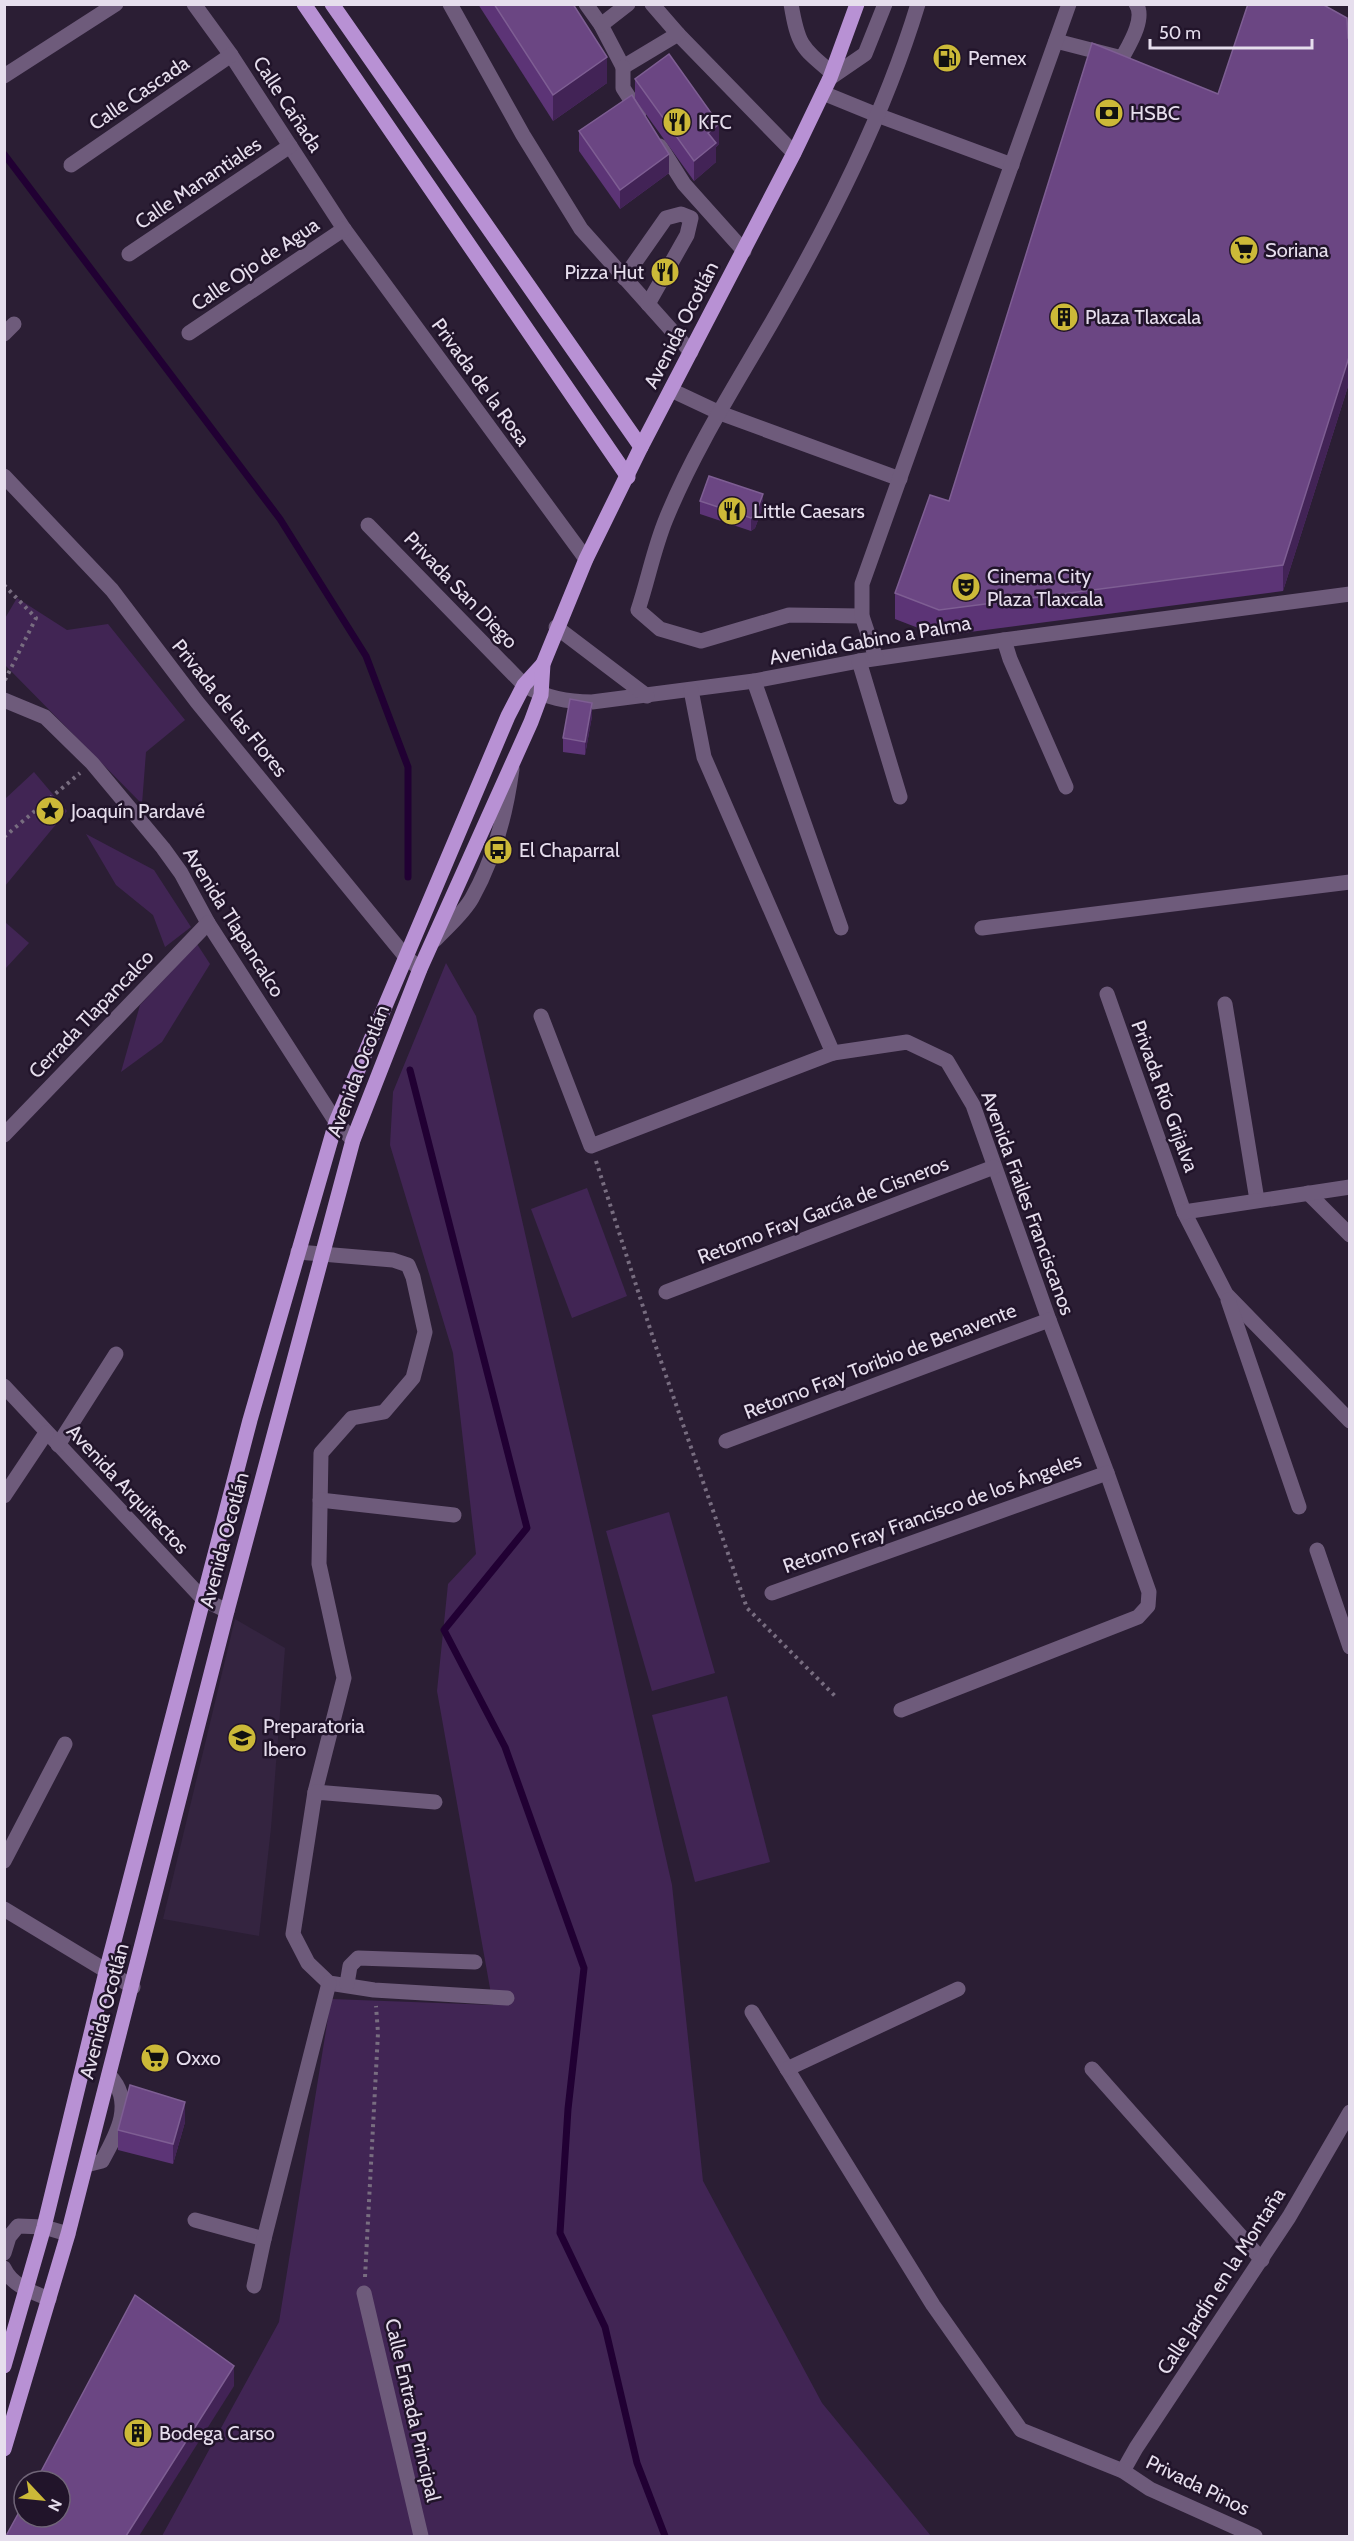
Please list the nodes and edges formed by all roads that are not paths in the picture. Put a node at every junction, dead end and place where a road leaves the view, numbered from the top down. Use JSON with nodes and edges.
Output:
{"nodes":[{"id":1,"x":116,"y":4,"type":"edge"},
{"id":2,"x":194,"y":4,"type":"edge"},
{"id":3,"x":304,"y":4,"type":"edge"},
{"id":4,"x":332,"y":4,"type":"edge"},
{"id":5,"x":450,"y":4,"type":"edge"},
{"id":6,"x":586,"y":4,"type":"edge"},
{"id":7,"x":628,"y":4,"type":"edge"},
{"id":8,"x":652,"y":4,"type":"edge"},
{"id":9,"x":791,"y":4,"type":"edge"},
{"id":10,"x":857,"y":4,"type":"edge"},
{"id":11,"x":885,"y":4,"type":"edge"},
{"id":12,"x":918,"y":4,"type":"edge"},
{"id":13,"x":1069,"y":4,"type":"edge"},
{"id":14,"x":1136,"y":4,"type":"edge"},
{"id":15,"x":601,"y":25,"type":"junction"},
{"id":16,"x":678,"y":34,"type":"junction"},
{"id":17,"x":1056,"y":41,"type":"junction"},
{"id":18,"x":231,"y":55,"type":"junction"},
{"id":19,"x":623,"y":67,"type":"junction"},
{"id":20,"x":4,"y":76,"type":"edge"},
{"id":21,"x":829,"y":81,"type":"junction"},
{"id":22,"x":877,"y":115,"type":"junction"},
{"id":23,"x":290,"y":146,"type":"junction"},
{"id":24,"x":794,"y":153,"type":"junction"},
{"id":25,"x":71,"y":165,"type":"dead end"},
{"id":26,"x":1012,"y":165,"type":"junction"},
{"id":27,"x":344,"y":229,"type":"junction"},
{"id":28,"x":744,"y":251,"type":"junction"},
{"id":29,"x":129,"y":254,"type":"dead end"},
{"id":30,"x":624,"y":278,"type":"junction"},
{"id":31,"x":648,"y":304,"type":"junction"},
{"id":32,"x":189,"y":333,"type":"dead end"},
{"id":33,"x":691,"y":352,"type":"junction"},
{"id":34,"x":671,"y":390,"type":"junction"},
{"id":35,"x":720,"y":413,"type":"junction"},
{"id":36,"x":641,"y":447,"type":"junction"},
{"id":37,"x":4,"y":476,"type":"edge"},
{"id":38,"x":628,"y":477,"type":"junction"},
{"id":39,"x":900,"y":479,"type":"junction"},
{"id":40,"x":368,"y":525,"type":"dead end"},
{"id":41,"x":586,"y":559,"type":"junction"},
{"id":42,"x":1350,"y":594,"type":"edge"},
{"id":43,"x":862,"y":616,"type":"junction"},
{"id":44,"x":556,"y":627,"type":"junction"},
{"id":45,"x":1004,"y":640,"type":"junction"},
{"id":46,"x":876,"y":658,"type":"junction"},
{"id":47,"x":859,"y":661,"type":"junction"},
{"id":48,"x":543,"y":664,"type":"junction"},
{"id":49,"x":754,"y":681,"type":"junction"},
{"id":50,"x":524,"y":685,"type":"junction"},
{"id":51,"x":691,"y":690,"type":"junction"},
{"id":52,"x":541,"y":695,"type":"junction"},
{"id":53,"x":647,"y":696,"type":"junction"},
{"id":54,"x":4,"y":700,"type":"edge"},
{"id":55,"x":1066,"y":787,"type":"dead end"},
{"id":56,"x":900,"y":797,"type":"dead end"},
{"id":57,"x":1350,"y":882,"type":"edge"},
{"id":58,"x":208,"y":923,"type":"junction"},
{"id":59,"x":841,"y":928,"type":"dead end"},
{"id":60,"x":982,"y":928,"type":"dead end"},
{"id":61,"x":405,"y":956,"type":"junction"},
{"id":62,"x":420,"y":969,"type":"junction"},
{"id":63,"x":1107,"y":994,"type":"dead end"},
{"id":64,"x":1225,"y":1004,"type":"dead end"},
{"id":65,"x":541,"y":1016,"type":"dead end"},
{"id":66,"x":833,"y":1053,"type":"junction"},
{"id":67,"x":336,"y":1122,"type":"junction"},
{"id":68,"x":4,"y":1135,"type":"edge"},
{"id":69,"x":353,"y":1140,"type":"junction"},
{"id":70,"x":994,"y":1167,"type":"junction"},
{"id":71,"x":1350,"y":1187,"type":"edge"},
{"id":72,"x":1308,"y":1193,"type":"junction"},
{"id":73,"x":1257,"y":1200,"type":"junction"},
{"id":74,"x":1184,"y":1212,"type":"junction"},
{"id":75,"x":1350,"y":1235,"type":"edge"},
{"id":76,"x":298,"y":1252,"type":"junction"},
{"id":77,"x":322,"y":1254,"type":"junction"},
{"id":78,"x":666,"y":1292,"type":"dead end"},
{"id":79,"x":1226,"y":1294,"type":"junction"},
{"id":80,"x":1048,"y":1320,"type":"junction"},
{"id":81,"x":116,"y":1354,"type":"dead end"},
{"id":82,"x":4,"y":1386,"type":"edge"},
{"id":83,"x":1350,"y":1421,"type":"edge"},
{"id":84,"x":46,"y":1433,"type":"junction"},
{"id":85,"x":726,"y":1441,"type":"dead end"},
{"id":86,"x":58,"y":1445,"type":"junction"},
{"id":87,"x":1107,"y":1473,"type":"junction"},
{"id":88,"x":4,"y":1496,"type":"edge"},
{"id":89,"x":320,"y":1500,"type":"junction"},
{"id":90,"x":1299,"y":1508,"type":"dead end"},
{"id":91,"x":454,"y":1515,"type":"dead end"},
{"id":92,"x":1317,"y":1550,"type":"dead end"},
{"id":93,"x":772,"y":1593,"type":"dead end"},
{"id":94,"x":202,"y":1599,"type":"junction"},
{"id":95,"x":227,"y":1611,"type":"junction"},
{"id":96,"x":1350,"y":1647,"type":"edge"},
{"id":97,"x":901,"y":1710,"type":"dead end"},
{"id":98,"x":64,"y":1744,"type":"dead end"},
{"id":99,"x":315,"y":1792,"type":"junction"},
{"id":100,"x":435,"y":1802,"type":"dead end"},
{"id":101,"x":4,"y":1861,"type":"edge"},
{"id":102,"x":4,"y":1909,"type":"edge"},
{"id":103,"x":475,"y":1962,"type":"dead end"},
{"id":104,"x":106,"y":1972,"type":"junction"},
{"id":105,"x":329,"y":1983,"type":"junction"},
{"id":106,"x":347,"y":1984,"type":"junction"},
{"id":107,"x":133,"y":1987,"type":"junction"},
{"id":108,"x":958,"y":1989,"type":"dead end"},
{"id":109,"x":507,"y":1998,"type":"dead end"},
{"id":110,"x":752,"y":2012,"type":"dead end"},
{"id":111,"x":787,"y":2069,"type":"junction"},
{"id":112,"x":1092,"y":2069,"type":"dead end"},
{"id":113,"x":109,"y":2075,"type":"junction"},
{"id":114,"x":1350,"y":2112,"type":"edge"},
{"id":115,"x":86,"y":2165,"type":"junction"},
{"id":116,"x":195,"y":2220,"type":"dead end"},
{"id":117,"x":44,"y":2227,"type":"junction"},
{"id":118,"x":68,"y":2234,"type":"junction"},
{"id":119,"x":7,"y":2236,"type":"edge"},
{"id":120,"x":264,"y":2239,"type":"junction"},
{"id":121,"x":4,"y":2253,"type":"edge"},
{"id":122,"x":1262,"y":2260,"type":"junction"},
{"id":123,"x":4,"y":2268,"type":"edge"},
{"id":124,"x":254,"y":2286,"type":"dead end"},
{"id":125,"x":27,"y":2290,"type":"junction"},
{"id":126,"x":364,"y":2293,"type":"road end"},
{"id":127,"x":49,"y":2299,"type":"junction"},
{"id":128,"x":4,"y":2366,"type":"edge"},
{"id":129,"x":4,"y":2449,"type":"edge"},
{"id":130,"x":1123,"y":2471,"type":"junction"},
{"id":131,"x":421,"y":2536,"type":"edge"},
{"id":132,"x":1255,"y":2536,"type":"edge"}],
"edges":[{"from":1,"to":20,"type":"street"},
{"from":2,"to":18,"type":"street","name":"Calle Cañada"},
{"from":3,"to":38,"type":"main road"},
{"from":4,"to":36,"type":"main road"},
{"from":5,"to":30,"type":"street"},
{"from":6,"to":15,"type":"street"},
{"from":7,"to":15,"type":"street"},
{"from":8,"to":16,"type":"street"},
{"from":9,"to":21,"type":"street"},
{"from":10,"to":21,"type":"main road","name":"Avenida Ocotlán"},
{"from":11,"to":21,"type":"street"},
{"from":12,"to":22,"type":"street"},
{"from":13,"to":17,"type":"street"},
{"from":14,"to":17,"type":"street"},
{"from":15,"to":19,"type":"street"},
{"from":16,"to":19,"type":"street"},
{"from":16,"to":24,"type":"street"},
{"from":17,"to":26,"type":"street"},
{"from":18,"to":23,"type":"street","name":"Calle Cañada"},
{"from":18,"to":25,"type":"street","name":"Calle Cascada"},
{"from":19,"to":28,"type":"street"},
{"from":21,"to":22,"type":"street"},
{"from":21,"to":24,"type":"main road","name":"Avenida Ocotlán"},
{"from":22,"to":26,"type":"street"},
{"from":22,"to":35,"type":"street"},
{"from":23,"to":27,"type":"street","name":"Calle Cañada"},
{"from":23,"to":29,"type":"street","name":"Calle Manantiales"},
{"from":24,"to":28,"type":"main road","name":"Avenida Ocotlán"},
{"from":26,"to":39,"type":"street"},
{"from":27,"to":32,"type":"street","name":"Calle Ojo de Agua"},
{"from":27,"to":41,"type":"street","name":"Privada de la Rosa"},
{"from":28,"to":33,"type":"main road","name":"Avenida Ocotlán"},
{"from":30,"to":31,"type":"street"},
{"from":30,"to":31,"type":"street"},
{"from":31,"to":33,"type":"street"},
{"from":33,"to":34,"type":"main road","name":"Avenida Ocotlán"},
{"from":34,"to":35,"type":"street"},
{"from":34,"to":36,"type":"main road","name":"Avenida Ocotlán"},
{"from":35,"to":39,"type":"street"},
{"from":35,"to":43,"type":"street"},
{"from":36,"to":38,"type":"main road","name":"Avenida Ocotlán"},
{"from":37,"to":61,"type":"street","name":"Privada de las Flores"},
{"from":38,"to":41,"type":"main road","name":"Avenida Ocotlán"},
{"from":39,"to":43,"type":"street"},
{"from":40,"to":50,"type":"street","name":"Privada San Diego"},
{"from":41,"to":44,"type":"main road","name":"Avenida Ocotlán"},
{"from":42,"to":45,"type":"street","name":"Avenida Gabino a Palma"},
{"from":43,"to":46,"type":"street"},
{"from":44,"to":48,"type":"main road","name":"Avenida Ocotlán"},
{"from":44,"to":53,"type":"street"},
{"from":45,"to":46,"type":"street","name":"Avenida Gabino a Palma"},
{"from":45,"to":55,"type":"street"},
{"from":46,"to":47,"type":"street","name":"Avenida Gabino a Palma"},
{"from":47,"to":49,"type":"street","name":"Avenida Gabino a Palma"},
{"from":47,"to":56,"type":"street"},
{"from":48,"to":50,"type":"main road","name":"Avenida Ocotlán"},
{"from":48,"to":52,"type":"main road","name":"Avenida Ocotlán"},
{"from":49,"to":51,"type":"street","name":"Avenida Gabino a Palma"},
{"from":49,"to":59,"type":"street"},
{"from":50,"to":52,"type":"street","name":"Avenida Gabino a Palma"},
{"from":50,"to":61,"type":"main road","name":"Avenida Ocotlán"},
{"from":51,"to":53,"type":"street","name":"Avenida Gabino a Palma"},
{"from":51,"to":66,"type":"street"},
{"from":52,"to":53,"type":"street","name":"Avenida Gabino a Palma"},
{"from":52,"to":62,"type":"main road","name":"Avenida Ocotlán"},
{"from":54,"to":58,"type":"street","name":"Avenida Tlapancalco"},
{"from":57,"to":60,"type":"street"},
{"from":58,"to":67,"type":"street","name":"Avenida Tlapancalco"},
{"from":58,"to":68,"type":"street","name":"Cerrada Tlapancalco"},
{"from":61,"to":62,"type":"street","name":"Privada de las Flores"},
{"from":61,"to":67,"type":"main road","name":"Avenida Ocotlán"},
{"from":62,"to":69,"type":"main road","name":"Avenida Ocotlán"},
{"from":63,"to":74,"type":"street","name":"Privada Río Grijalva"},
{"from":64,"to":73,"type":"street"},
{"from":65,"to":66,"type":"street","name":"Avenida Frailes Franciscanos"},
{"from":66,"to":70,"type":"street","name":"Avenida Frailes Franciscanos"},
{"from":67,"to":69,"type":"street","name":"Avenida Tlapancalco"},
{"from":67,"to":76,"type":"main road","name":"Avenida Ocotlán"},
{"from":69,"to":77,"type":"main road","name":"Avenida Ocotlán"},
{"from":70,"to":78,"type":"street","name":"Retorno Fray García de Cisneros"},
{"from":70,"to":80,"type":"street","name":"Avenida Frailes Franciscanos"},
{"from":71,"to":72,"type":"street"},
{"from":72,"to":73,"type":"street"},
{"from":72,"to":75,"type":"street"},
{"from":73,"to":74,"type":"street"},
{"from":74,"to":79,"type":"street","name":"Privada Río Grijalva"},
{"from":76,"to":77,"type":"street"},
{"from":76,"to":94,"type":"main road","name":"Avenida Ocotlán"},
{"from":77,"to":89,"type":"street"},
{"from":77,"to":95,"type":"main road","name":"Avenida Ocotlán"},
{"from":79,"to":83,"type":"street"},
{"from":79,"to":90,"type":"street"},
{"from":80,"to":85,"type":"street","name":"Retorno Fray Toribio de Benavente"},
{"from":80,"to":87,"type":"street","name":"Avenida Frailes Franciscanos"},
{"from":81,"to":86,"type":"street"},
{"from":82,"to":84,"type":"street","name":"Avenida Arquitectos"},
{"from":84,"to":86,"type":"street","name":"Avenida Arquitectos"},
{"from":84,"to":88,"type":"street"},
{"from":86,"to":94,"type":"street","name":"Avenida Arquitectos"},
{"from":87,"to":93,"type":"street","name":"Retorno Fray Francisco de los Ángeles"},
{"from":87,"to":97,"type":"street","name":"Avenida Frailes Franciscanos"},
{"from":89,"to":91,"type":"street"},
{"from":89,"to":99,"type":"street"},
{"from":92,"to":96,"type":"street"},
{"from":94,"to":95,"type":"street","name":"Avenida Arquitectos"},
{"from":94,"to":104,"type":"main road","name":"Avenida Ocotlán"},
{"from":95,"to":107,"type":"main road","name":"Avenida Ocotlán"},
{"from":98,"to":101,"type":"street"},
{"from":99,"to":100,"type":"street"},
{"from":99,"to":105,"type":"street"},
{"from":102,"to":104,"type":"street"},
{"from":103,"to":106,"type":"street"},
{"from":104,"to":107,"type":"street"},
{"from":104,"to":117,"type":"main road","name":"Avenida Ocotlán"},
{"from":105,"to":106,"type":"street"},
{"from":105,"to":120,"type":"street"},
{"from":106,"to":109,"type":"street"},
{"from":107,"to":113,"type":"main road","name":"Avenida Ocotlán"},
{"from":108,"to":111,"type":"street"},
{"from":110,"to":111,"type":"street","name":"Privada Pinos"},
{"from":111,"to":130,"type":"street","name":"Privada Pinos"},
{"from":112,"to":122,"type":"street"},
{"from":113,"to":115,"type":"main road","name":"Avenida Ocotlán"},
{"from":113,"to":115,"type":"street"},
{"from":114,"to":122,"type":"street","name":"Calle Jardín en la Montaña"},
{"from":115,"to":118,"type":"main road","name":"Avenida Ocotlán"},
{"from":116,"to":120,"type":"street"},
{"from":117,"to":118,"type":"street"},
{"from":117,"to":119,"type":"street"},
{"from":117,"to":125,"type":"main road","name":"Avenida Ocotlán"},
{"from":118,"to":127,"type":"main road","name":"Avenida Ocotlán"},
{"from":119,"to":121,"type":"street"},
{"from":120,"to":124,"type":"street"},
{"from":122,"to":130,"type":"street","name":"Calle Jardín en la Montaña"},
{"from":123,"to":125,"type":"street"},
{"from":125,"to":127,"type":"street"},
{"from":125,"to":128,"type":"main road","name":"Avenida Ocotlán"},
{"from":126,"to":131,"type":"street","name":"Calle Entrada Principal"},
{"from":127,"to":129,"type":"main road","name":"Avenida Ocotlán"},
{"from":130,"to":132,"type":"street","name":"Privada Pinos"}]}
